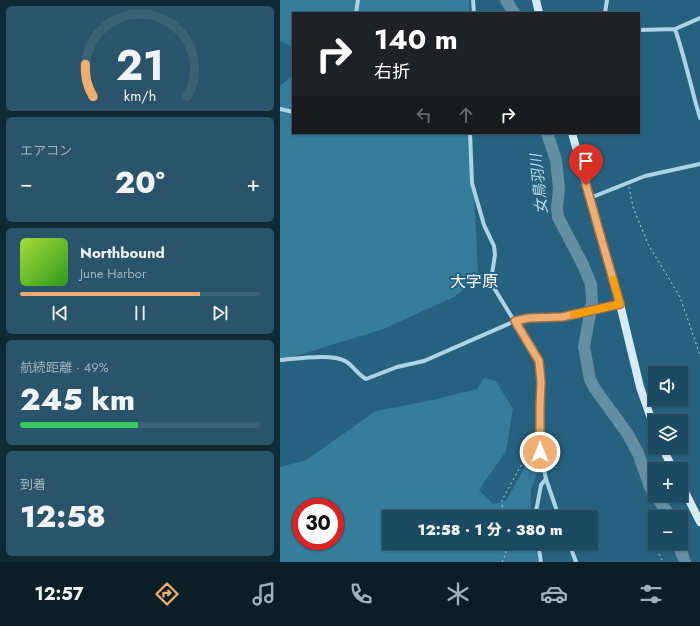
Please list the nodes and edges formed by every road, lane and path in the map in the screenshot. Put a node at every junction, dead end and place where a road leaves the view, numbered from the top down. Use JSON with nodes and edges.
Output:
{"nodes":[{"id":1,"x":358,"y":0,"type":"edge"},
{"id":2,"x":473,"y":0,"type":"edge"},
{"id":3,"x":536,"y":0,"type":"edge"},
{"id":4,"x":607,"y":0,"type":"edge"},
{"id":5,"x":356,"y":12,"type":"edge"},
{"id":6,"x":474,"y":12,"type":"edge"},
{"id":7,"x":539,"y":12,"type":"edge"},
{"id":8,"x":605,"y":12,"type":"edge"},
{"id":9,"x":700,"y":18,"type":"edge"},
{"id":10,"x":675,"y":29,"type":"junction"},
{"id":11,"x":640,"y":30,"type":"edge"},
{"id":12,"x":280,"y":109,"type":"edge"},
{"id":13,"x":292,"y":112,"type":"edge"},
{"id":14,"x":700,"y":118,"type":"edge"},
{"id":15,"x":470,"y":134,"type":"edge"},
{"id":16,"x":572,"y":134,"type":"edge"},
{"id":17,"x":700,"y":164,"type":"edge"},
{"id":18,"x":628,"y":183,"type":"junction"},
{"id":19,"x":590,"y":198,"type":"junction"},
{"id":20,"x":617,"y":305,"type":"junction"},
{"id":21,"x":515,"y":321,"type":"junction"},
{"id":22,"x":700,"y":355,"type":"edge"},
{"id":23,"x":280,"y":360,"type":"edge"},
{"id":24,"x":649,"y":414,"type":"edge"},
{"id":25,"x":540,"y":452,"type":"junction"},
{"id":26,"x":546,"y":479,"type":"junction"},
{"id":27,"x":688,"y":498,"type":"edge"},
{"id":28,"x":503,"y":510,"type":"edge"},
{"id":29,"x":536,"y":510,"type":"edge"},
{"id":30,"x":557,"y":510,"type":"edge"},
{"id":31,"x":700,"y":522,"type":"edge"},
{"id":32,"x":506,"y":550,"type":"edge"},
{"id":33,"x":539,"y":550,"type":"edge"},
{"id":34,"x":572,"y":550,"type":"edge"},
{"id":35,"x":657,"y":550,"type":"edge"},
{"id":36,"x":502,"y":562,"type":"edge"},
{"id":37,"x":541,"y":562,"type":"edge"},
{"id":38,"x":576,"y":562,"type":"edge"},
{"id":39,"x":663,"y":562,"type":"edge"}],
"edges":[{"from":1,"to":5,"type":"street"},
{"from":2,"to":6,"type":"street"},
{"from":3,"to":7,"type":"main road"},
{"from":4,"to":8,"type":"street"},
{"from":9,"to":10,"type":"street"},
{"from":10,"to":11,"type":"street"},
{"from":10,"to":14,"type":"street"},
{"from":12,"to":13,"type":"street"},
{"from":15,"to":21,"type":"street"},
{"from":16,"to":19,"type":"main road"},
{"from":17,"to":18,"type":"street"},
{"from":18,"to":19,"type":"street"},
{"from":18,"to":22,"type":"path"},
{"from":19,"to":20,"type":"main road"},
{"from":20,"to":21,"type":"street"},
{"from":20,"to":24,"type":"main road"},
{"from":21,"to":23,"type":"street"},
{"from":21,"to":25,"type":"street"},
{"from":25,"to":26,"type":"street"},
{"from":25,"to":28,"type":"path"},
{"from":26,"to":29,"type":"street"},
{"from":26,"to":30,"type":"street"},
{"from":27,"to":31,"type":"main road"},
{"from":32,"to":36,"type":"path"},
{"from":33,"to":37,"type":"street"},
{"from":34,"to":38,"type":"street"},
{"from":35,"to":39,"type":"path"}]}
